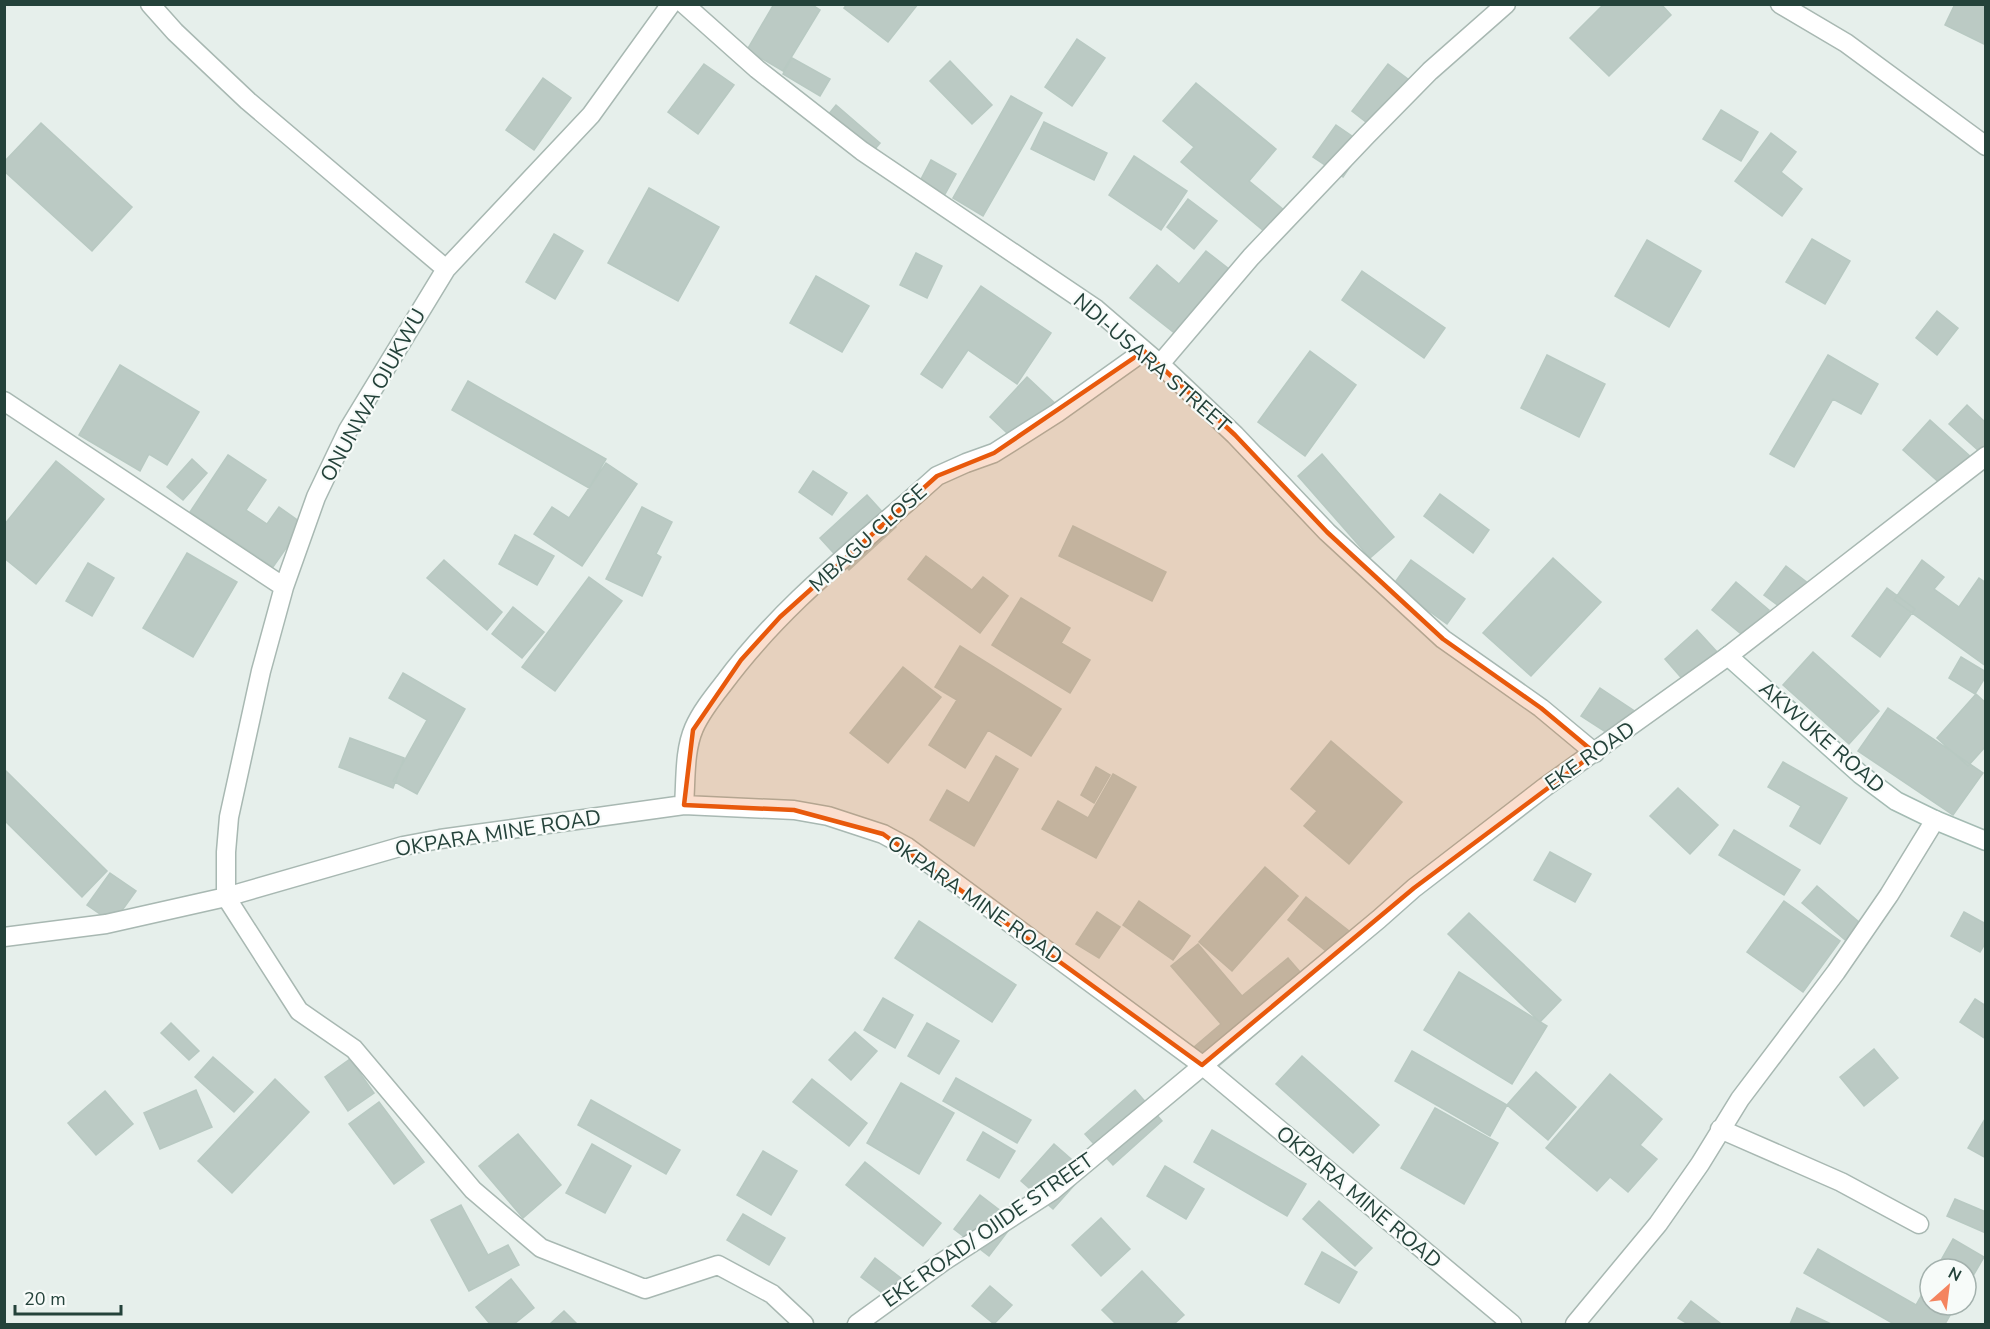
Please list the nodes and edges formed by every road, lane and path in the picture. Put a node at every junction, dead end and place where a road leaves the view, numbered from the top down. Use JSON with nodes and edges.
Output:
{"nodes":[{"id":1,"x":150,"y":4,"type":"edge"},
{"id":2,"x":671,"y":4,"type":"edge"},
{"id":3,"x":684,"y":4,"type":"edge"},
{"id":4,"x":1506,"y":4,"type":"edge"},
{"id":5,"x":1780,"y":4,"type":"edge"},
{"id":6,"x":1986,"y":146,"type":"edge"},
{"id":7,"x":446,"y":269,"type":"junction"},
{"id":8,"x":1144,"y":351,"type":"junction"},
{"id":9,"x":1160,"y":364,"type":"junction"},
{"id":10,"x":4,"y":401,"type":"edge"},
{"id":11,"x":1986,"y":456,"type":"edge"},
{"id":12,"x":284,"y":587,"type":"junction"},
{"id":13,"x":1728,"y":656,"type":"junction"},
{"id":14,"x":1594,"y":753,"type":"junction"},
{"id":15,"x":684,"y":805,"type":"junction"},
{"id":16,"x":1935,"y":820,"type":"junction"},
{"id":17,"x":1986,"y":841,"type":"edge"},
{"id":18,"x":226,"y":897,"type":"junction"},
{"id":19,"x":4,"y":937,"type":"edge"},
{"id":20,"x":1202,"y":1065,"type":"junction"},
{"id":21,"x":1720,"y":1129,"type":"junction"},
{"id":22,"x":1919,"y":1224,"type":"dead end"},
{"id":23,"x":804,"y":1324,"type":"edge"},
{"id":24,"x":856,"y":1324,"type":"edge"},
{"id":25,"x":1512,"y":1324,"type":"edge"},
{"id":26,"x":1575,"y":1324,"type":"edge"}],
"edges":[{"from":1,"to":7,"type":"street"},
{"from":2,"to":7,"type":"street","name":"ONUNWA OJUKWU"},
{"from":3,"to":8,"type":"street","name":"NDI-USARA STREET"},
{"from":4,"to":9,"type":"street"},
{"from":5,"to":6,"type":"street"},
{"from":7,"to":12,"type":"street","name":"ONUNWA OJUKWU"},
{"from":8,"to":9,"type":"street","name":"NDI-USARA STREET"},
{"from":8,"to":15,"type":"street","name":"MBAGU CLOSE"},
{"from":9,"to":14,"type":"street","name":"NDI-USARA STREET"},
{"from":10,"to":12,"type":"street"},
{"from":11,"to":13,"type":"street","name":"EKE ROAD"},
{"from":12,"to":18,"type":"street","name":"ONUNWA OJUKWU"},
{"from":13,"to":14,"type":"street","name":"EKE ROAD"},
{"from":13,"to":16,"type":"street","name":"AKWUKE ROAD"},
{"from":14,"to":20,"type":"street","name":"EKE ROAD"},
{"from":15,"to":18,"type":"street","name":"OKPARA MINE ROAD"},
{"from":15,"to":20,"type":"street","name":"OKPARA MINE ROAD"},
{"from":16,"to":17,"type":"street","name":"AKWUKE ROAD"},
{"from":16,"to":21,"type":"street"},
{"from":18,"to":19,"type":"street","name":"OKPARA MINE ROAD"},
{"from":18,"to":23,"type":"street"},
{"from":20,"to":24,"type":"street","name":"EKE ROAD/ OJIDE STREET"},
{"from":20,"to":25,"type":"street","name":"OKPARA MINE ROAD"},
{"from":21,"to":22,"type":"street"},
{"from":21,"to":26,"type":"street"}]}
